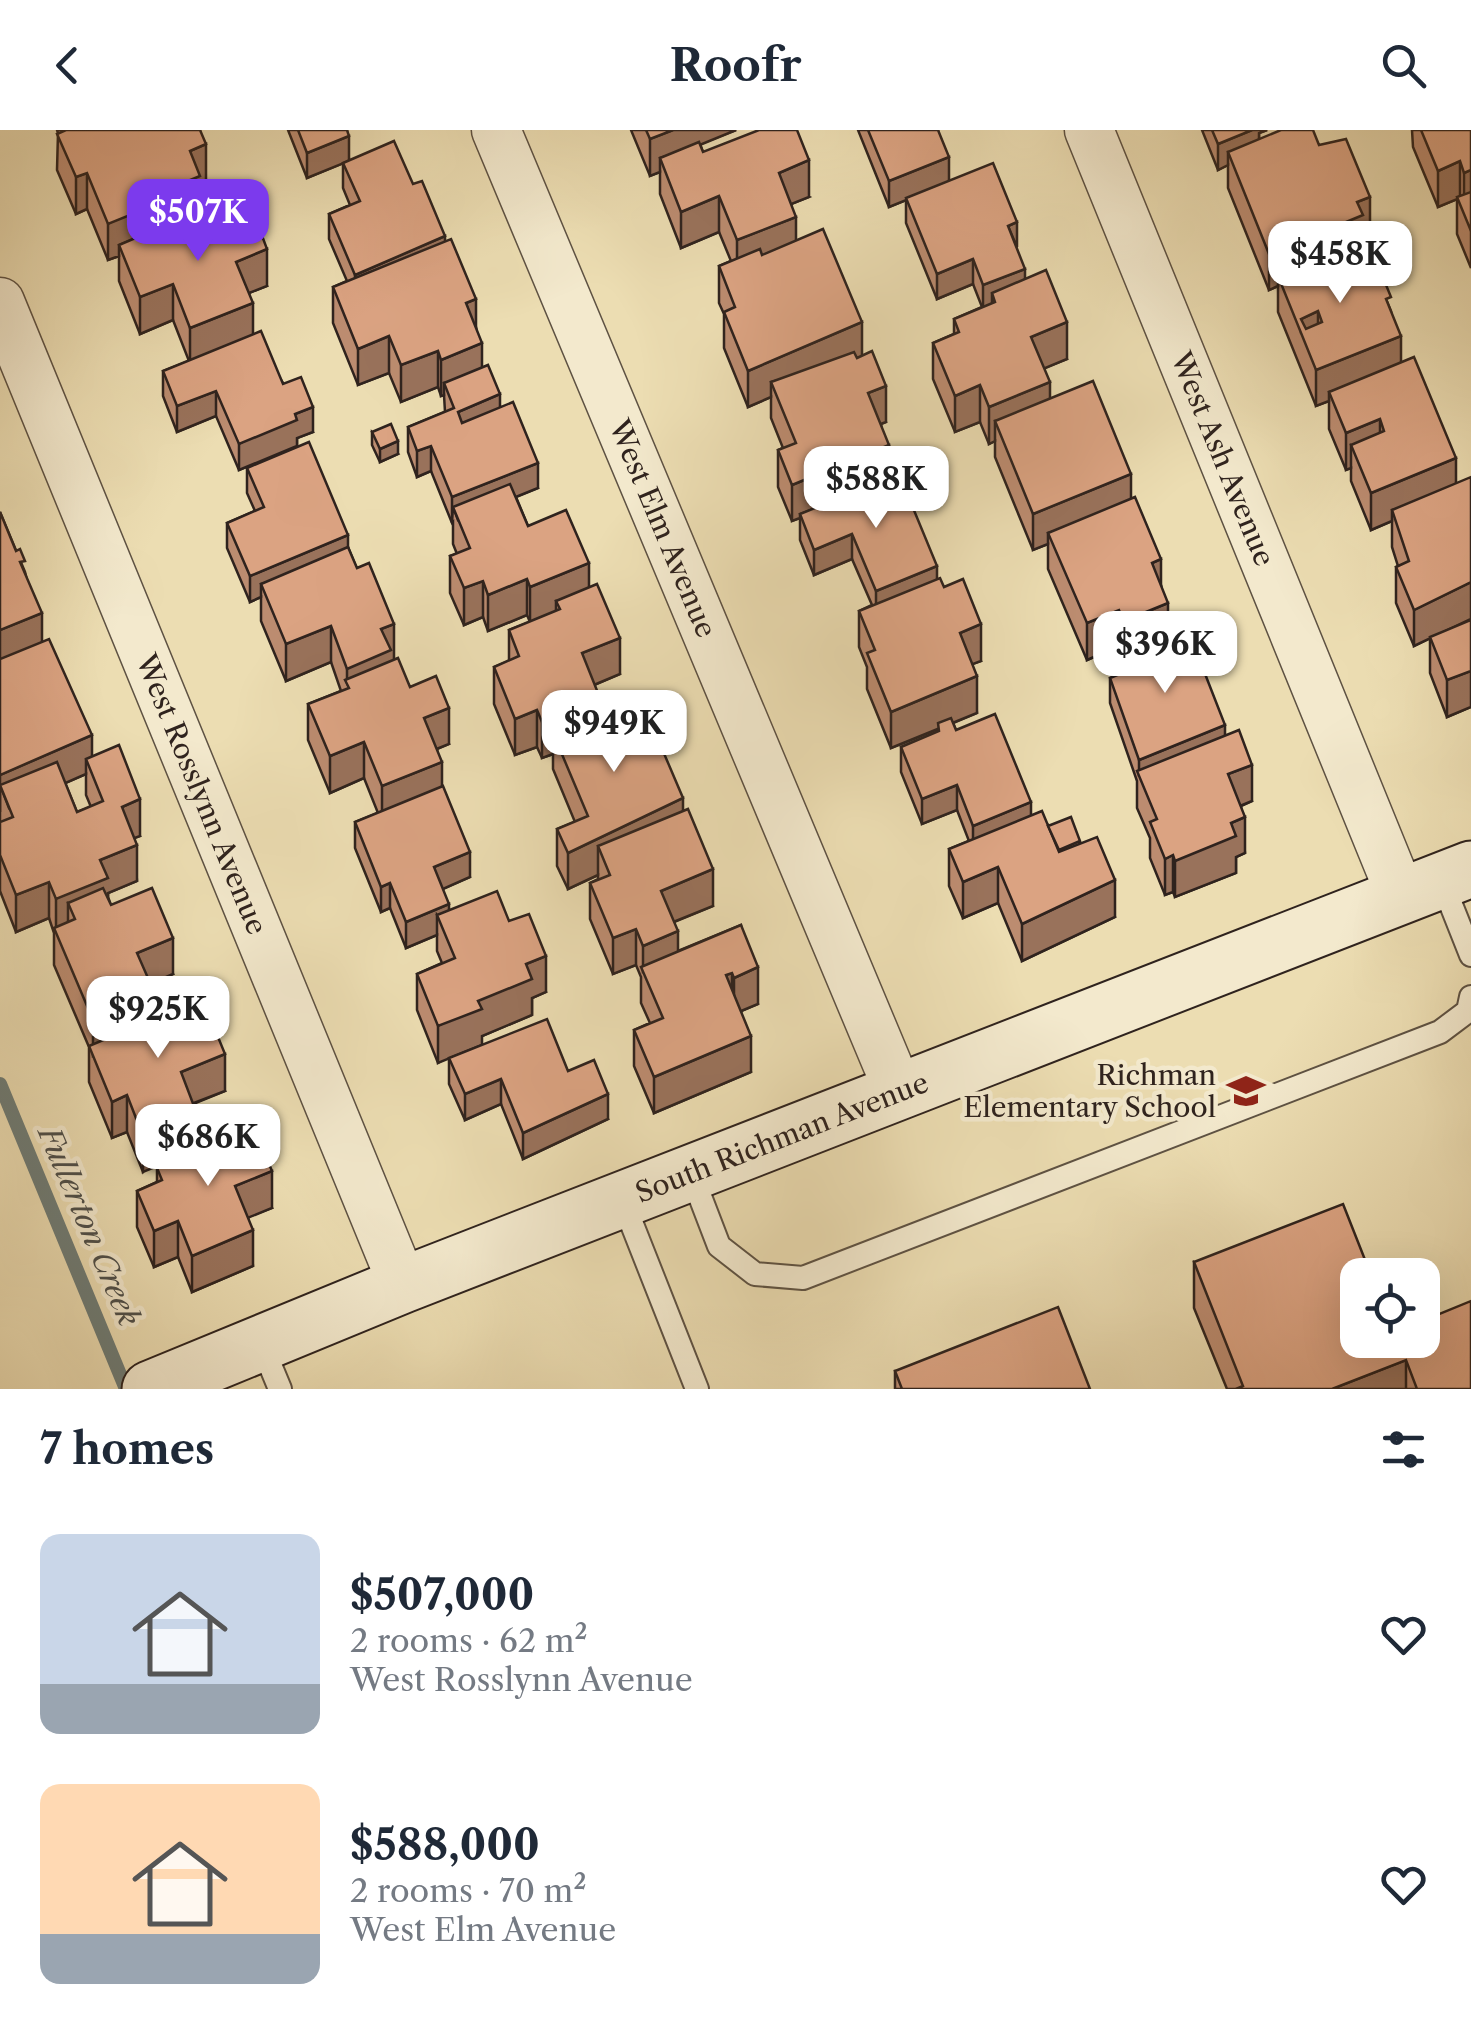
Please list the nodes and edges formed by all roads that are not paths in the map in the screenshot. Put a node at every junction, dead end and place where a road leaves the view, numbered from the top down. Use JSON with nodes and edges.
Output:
{"nodes":[{"id":1,"x":496,"y":130,"type":"edge"},
{"id":2,"x":1089,"y":130,"type":"edge"},
{"id":3,"x":0,"y":302,"type":"edge"},
{"id":4,"x":1438,"y":883,"type":"edge"},
{"id":5,"x":1471,"y":954,"type":"edge"},
{"id":6,"x":1471,"y":997,"type":"edge"},
{"id":7,"x":899,"y":1092,"type":"junction"},
{"id":8,"x":691,"y":1173,"type":"junction"},
{"id":9,"x":622,"y":1200,"type":"junction"},
{"id":10,"x":403,"y":1286,"type":"junction"},
{"id":11,"x":270,"y":1366,"type":"edge"},
{"id":12,"x":160,"y":1385,"type":"edge"},
{"id":13,"x":698,"y":1389,"type":"edge"}],
"edges":[{"from":1,"to":7,"type":"street","name":"West Elm Avenue"},
{"from":2,"to":4,"type":"street","name":"West Ash Avenue"},
{"from":3,"to":10,"type":"street","name":"West Rosslynn Avenue"},
{"from":4,"to":5,"type":"lane"},
{"from":4,"to":7,"type":"street","name":"South Richman Avenue"},
{"from":6,"to":8,"type":"lane"},
{"from":7,"to":8,"type":"street","name":"South Richman Avenue"},
{"from":8,"to":9,"type":"street","name":"South Richman Avenue"},
{"from":9,"to":10,"type":"street","name":"South Richman Avenue"},
{"from":9,"to":13,"type":"lane"},
{"from":10,"to":11,"type":"street","name":"South Richman Avenue"},
{"from":11,"to":12,"type":"street","name":"South Richman Avenue"}]}
